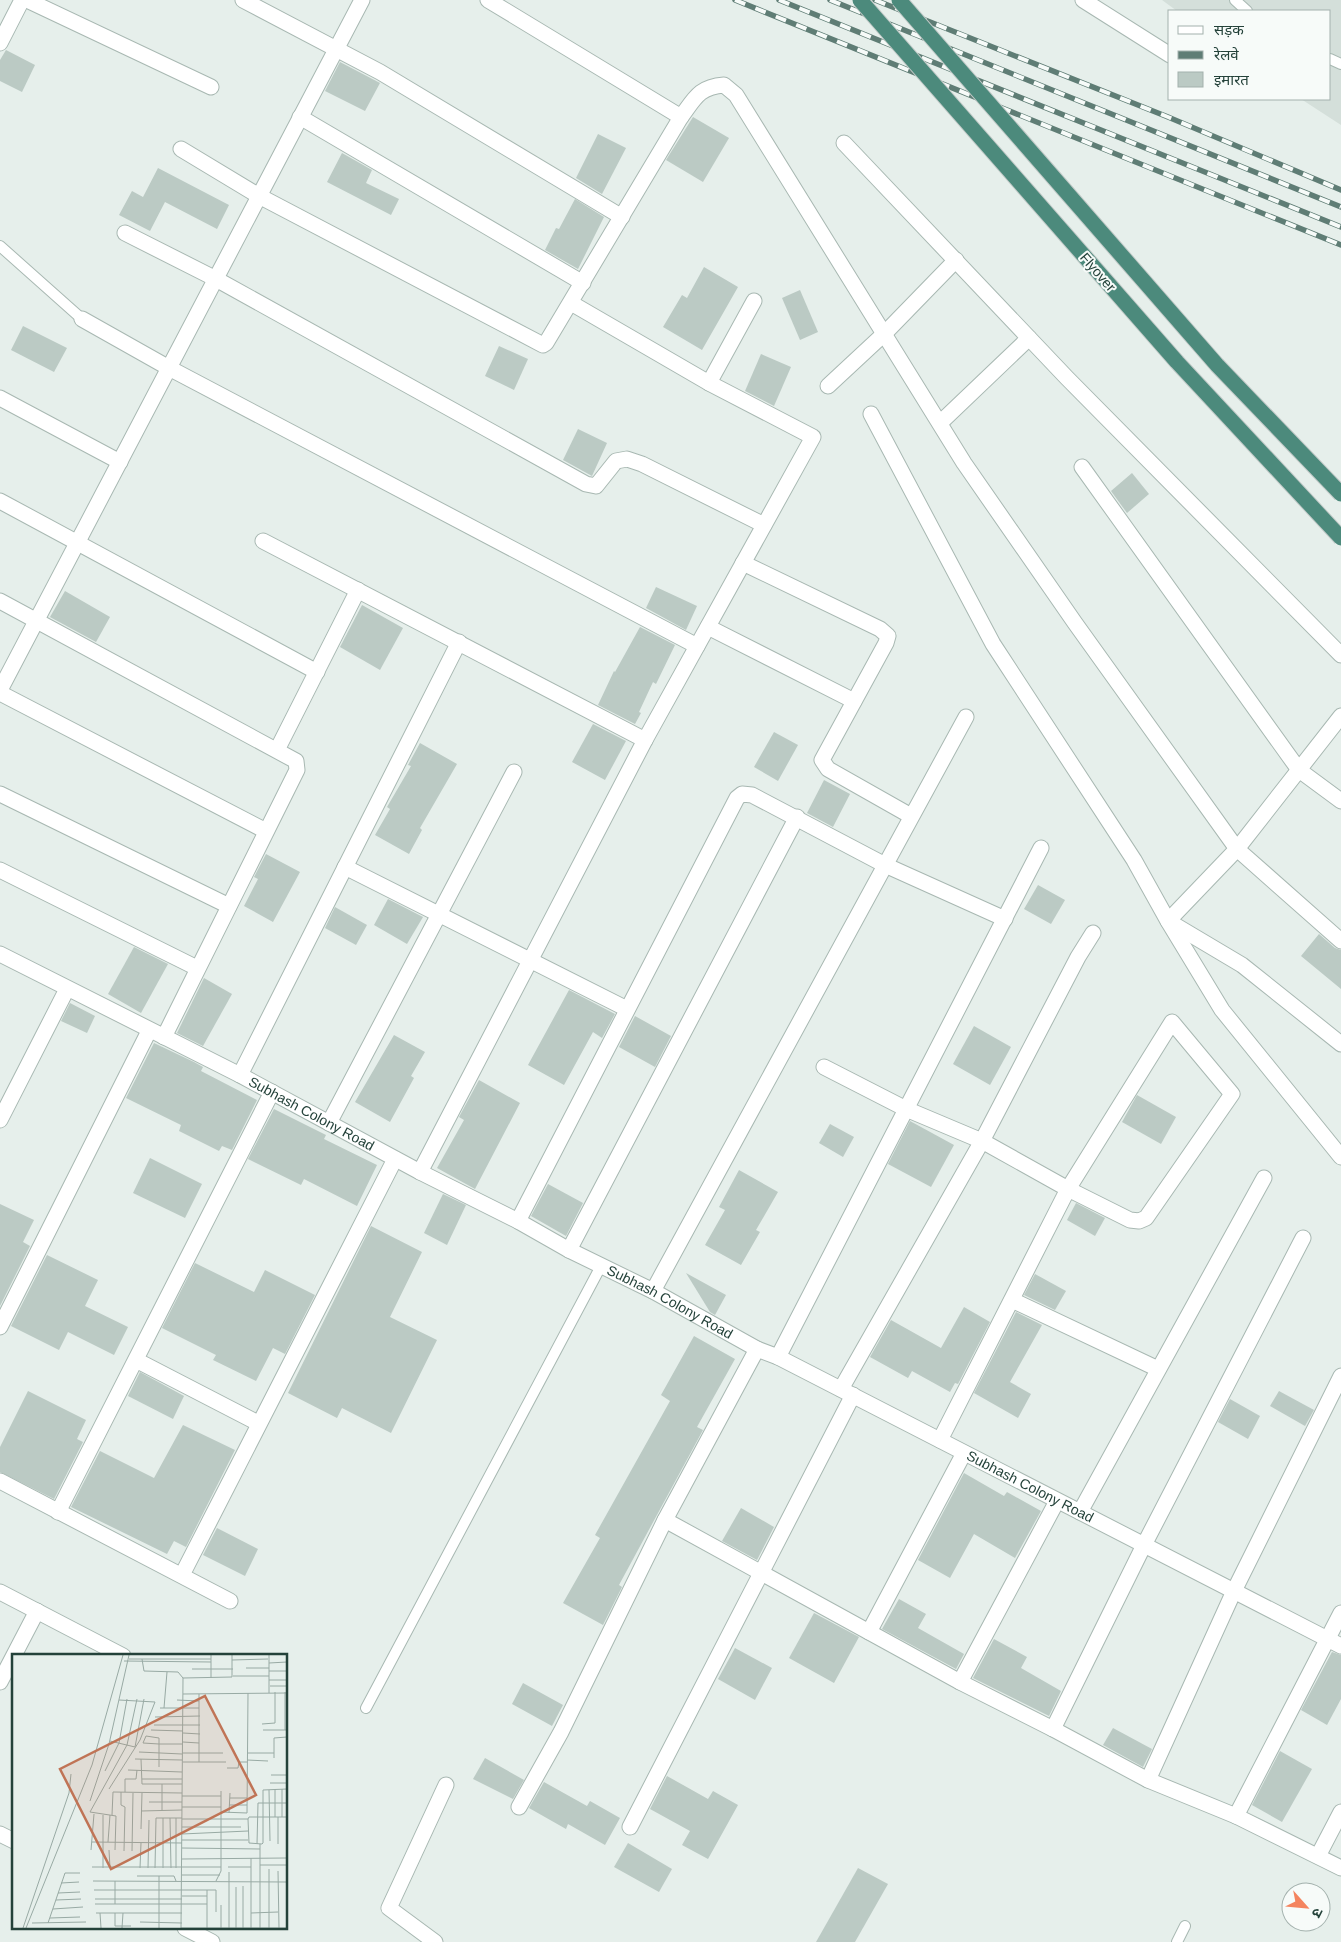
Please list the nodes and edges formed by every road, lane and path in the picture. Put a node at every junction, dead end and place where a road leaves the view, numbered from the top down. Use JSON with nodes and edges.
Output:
{"nodes":[{"id":1,"x":22,"y":0,"type":"edge"},
{"id":2,"x":27,"y":0,"type":"edge"},
{"id":3,"x":243,"y":0,"type":"edge"},
{"id":4,"x":362,"y":0,"type":"edge"},
{"id":5,"x":488,"y":0,"type":"edge"},
{"id":6,"x":860,"y":0,"type":"edge"},
{"id":7,"x":899,"y":0,"type":"edge"},
{"id":8,"x":1083,"y":0,"type":"edge"},
{"id":9,"x":1235,"y":0,"type":"edge"},
{"id":10,"x":1246,"y":10,"type":"edge"},
{"id":11,"x":0,"y":43,"type":"edge"},
{"id":12,"x":336,"y":49,"type":"junction"},
{"id":13,"x":1168,"y":54,"type":"edge"},
{"id":14,"x":210,"y":87,"type":"dead end"},
{"id":15,"x":300,"y":117,"type":"junction"},
{"id":16,"x":681,"y":117,"type":"junction"},
{"id":17,"x":844,"y":143,"type":"dead end"},
{"id":18,"x":180,"y":150,"type":"dead end"},
{"id":19,"x":259,"y":196,"type":"junction"},
{"id":20,"x":622,"y":216,"type":"junction"},
{"id":21,"x":125,"y":233,"type":"dead end"},
{"id":22,"x":0,"y":246,"type":"edge"},
{"id":23,"x":956,"y":260,"type":"junction"},
{"id":24,"x":216,"y":279,"type":"junction"},
{"id":25,"x":582,"y":283,"type":"junction"},
{"id":26,"x":754,"y":301,"type":"dead end"},
{"id":27,"x":571,"y":303,"type":"junction"},
{"id":28,"x":82,"y":319,"type":"joint"},
{"id":29,"x":885,"y":333,"type":"junction"},
{"id":30,"x":1029,"y":338,"type":"junction"},
{"id":31,"x":169,"y":368,"type":"junction"},
{"id":32,"x":709,"y":383,"type":"junction"},
{"id":33,"x":828,"y":386,"type":"dead end"},
{"id":34,"x":0,"y":398,"type":"edge"},
{"id":35,"x":871,"y":414,"type":"dead end"},
{"id":36,"x":940,"y":423,"type":"junction"},
{"id":37,"x":120,"y":462,"type":"junction"},
{"id":38,"x":1082,"y":468,"type":"dead end"},
{"id":39,"x":1341,"y":494,"type":"edge"},
{"id":40,"x":0,"y":501,"type":"edge"},
{"id":41,"x":764,"y":525,"type":"junction"},
{"id":42,"x":1341,"y":538,"type":"edge"},
{"id":43,"x":263,"y":541,"type":"dead end"},
{"id":44,"x":77,"y":543,"type":"junction"},
{"id":45,"x":743,"y":563,"type":"junction"},
{"id":46,"x":358,"y":590,"type":"junction"},
{"id":47,"x":0,"y":602,"type":"edge"},
{"id":48,"x":36,"y":621,"type":"junction"},
{"id":49,"x":708,"y":627,"type":"junction"},
{"id":50,"x":460,"y":642,"type":"junction"},
{"id":51,"x":698,"y":646,"type":"junction"},
{"id":52,"x":1341,"y":655,"type":"edge"},
{"id":53,"x":317,"y":672,"type":"junction"},
{"id":54,"x":0,"y":691,"type":"edge"},
{"id":55,"x":854,"y":701,"type":"junction"},
{"id":56,"x":1341,"y":716,"type":"edge"},
{"id":57,"x":966,"y":717,"type":"dead end"},
{"id":58,"x":645,"y":740,"type":"junction"},
{"id":59,"x":277,"y":750,"type":"junction"},
{"id":60,"x":1299,"y":770,"type":"junction"},
{"id":61,"x":514,"y":772,"type":"dead end"},
{"id":62,"x":0,"y":794,"type":"edge"},
{"id":63,"x":1341,"y":801,"type":"edge"},
{"id":64,"x":912,"y":816,"type":"junction"},
{"id":65,"x":797,"y":817,"type":"junction"},
{"id":66,"x":266,"y":831,"type":"junction"},
{"id":67,"x":1041,"y":848,"type":"dead end"},
{"id":68,"x":1236,"y":849,"type":"junction"},
{"id":69,"x":885,"y":865,"type":"junction"},
{"id":70,"x":345,"y":867,"type":"junction"},
{"id":71,"x":0,"y":870,"type":"edge"},
{"id":72,"x":229,"y":906,"type":"junction"},
{"id":73,"x":439,"y":915,"type":"junction"},
{"id":74,"x":1005,"y":919,"type":"junction"},
{"id":75,"x":1168,"y":921,"type":"junction"},
{"id":76,"x":1093,"y":933,"type":"dead end"},
{"id":77,"x":1341,"y":940,"type":"edge"},
{"id":78,"x":0,"y":954,"type":"edge"},
{"id":79,"x":530,"y":962,"type":"junction"},
{"id":80,"x":197,"y":968,"type":"junction"},
{"id":81,"x":67,"y":988,"type":"junction"},
{"id":82,"x":627,"y":1009,"type":"junction"},
{"id":83,"x":149,"y":1030,"type":"junction"},
{"id":84,"x":164,"y":1036,"type":"junction"},
{"id":85,"x":1341,"y":1044,"type":"edge"},
{"id":86,"x":824,"y":1067,"type":"dead end"},
{"id":87,"x":240,"y":1075,"type":"junction"},
{"id":88,"x":272,"y":1092,"type":"junction"},
{"id":89,"x":906,"y":1109,"type":"junction"},
{"id":90,"x":0,"y":1120,"type":"edge"},
{"id":91,"x":329,"y":1123,"type":"junction"},
{"id":92,"x":982,"y":1141,"type":"junction"},
{"id":93,"x":1341,"y":1157,"type":"edge"},
{"id":94,"x":395,"y":1159,"type":"junction"},
{"id":95,"x":420,"y":1172,"type":"junction"},
{"id":96,"x":1264,"y":1178,"type":"dead end"},
{"id":97,"x":1068,"y":1190,"type":"junction"},
{"id":98,"x":518,"y":1221,"type":"junction"},
{"id":99,"x":1303,"y":1238,"type":"dead end"},
{"id":100,"x":569,"y":1250,"type":"junction"},
{"id":101,"x":601,"y":1266,"type":"junction"},
{"id":102,"x":653,"y":1291,"type":"junction"},
{"id":103,"x":1012,"y":1300,"type":"junction"},
{"id":104,"x":0,"y":1327,"type":"edge"},
{"id":105,"x":757,"y":1348,"type":"junction"},
{"id":106,"x":778,"y":1357,"type":"junction"},
{"id":107,"x":136,"y":1360,"type":"junction"},
{"id":108,"x":1158,"y":1369,"type":"junction"},
{"id":109,"x":1341,"y":1376,"type":"edge"},
{"id":110,"x":847,"y":1392,"type":"junction"},
{"id":111,"x":258,"y":1424,"type":"junction"},
{"id":112,"x":940,"y":1440,"type":"junction"},
{"id":113,"x":964,"y":1453,"type":"junction"},
{"id":114,"x":2,"y":1486,"type":"edge"},
{"id":115,"x":1057,"y":1501,"type":"junction"},
{"id":116,"x":58,"y":1512,"type":"junction"},
{"id":117,"x":1080,"y":1512,"type":"junction"},
{"id":118,"x":665,"y":1520,"type":"junction"},
{"id":119,"x":1144,"y":1545,"type":"junction"},
{"id":120,"x":761,"y":1573,"type":"junction"},
{"id":121,"x":182,"y":1575,"type":"junction"},
{"id":122,"x":1234,"y":1591,"type":"junction"},
{"id":123,"x":0,"y":1592,"type":"edge"},
{"id":124,"x":230,"y":1601,"type":"dead end"},
{"id":125,"x":37,"y":1611,"type":"junction"},
{"id":126,"x":1341,"y":1613,"type":"edge"},
{"id":127,"x":869,"y":1632,"type":"junction"},
{"id":128,"x":1334,"y":1642,"type":"edge"},
{"id":129,"x":15,"y":1654,"type":"edge"},
{"id":130,"x":115,"y":1654,"type":"edge"},
{"id":131,"x":12,"y":1659,"type":"edge"},
{"id":132,"x":0,"y":1682,"type":"edge"},
{"id":133,"x":960,"y":1682,"type":"junction"},
{"id":134,"x":366,"y":1708,"type":"dead end"},
{"id":135,"x":1053,"y":1729,"type":"junction"},
{"id":136,"x":1148,"y":1780,"type":"junction"},
{"id":137,"x":446,"y":1785,"type":"dead end"},
{"id":138,"x":519,"y":1807,"type":"dead end"},
{"id":139,"x":1341,"y":1812,"type":"edge"},
{"id":140,"x":1236,"y":1816,"type":"junction"},
{"id":141,"x":630,"y":1827,"type":"dead end"},
{"id":142,"x":0,"y":1834,"type":"edge"},
{"id":143,"x":12,"y":1840,"type":"edge"},
{"id":144,"x":1318,"y":1856,"type":"junction"},
{"id":145,"x":1341,"y":1868,"type":"edge"},
{"id":146,"x":1185,"y":1926,"type":"dead end"},
{"id":147,"x":189,"y":1930,"type":"edge"},
{"id":148,"x":212,"y":1942,"type":"edge"},
{"id":149,"x":435,"y":1942,"type":"edge"},
{"id":150,"x":1177,"y":1942,"type":"edge"}],
"edges":[{"from":1,"to":11,"type":"street"},
{"from":2,"to":14,"type":"street"},
{"from":3,"to":12,"type":"street"},
{"from":4,"to":12,"type":"street"},
{"from":5,"to":16,"type":"street"},
{"from":6,"to":42,"type":"highway","name":"Flyover","bridge":true},
{"from":7,"to":39,"type":"highway","name":"Flyover","bridge":true},
{"from":8,"to":13,"type":"street"},
{"from":9,"to":10,"type":"lane"},
{"from":12,"to":15,"type":"street"},
{"from":12,"to":20,"type":"street"},
{"from":15,"to":19,"type":"street"},
{"from":15,"to":25,"type":"street"},
{"from":16,"to":20,"type":"street"},
{"from":16,"to":29,"type":"street"},
{"from":17,"to":23,"type":"street"},
{"from":18,"to":19,"type":"street"},
{"from":19,"to":24,"type":"street"},
{"from":19,"to":27,"type":"street"},
{"from":20,"to":25,"type":"street"},
{"from":21,"to":24,"type":"street"},
{"from":22,"to":28,"type":"lane"},
{"from":23,"to":29,"type":"street"},
{"from":23,"to":30,"type":"street"},
{"from":24,"to":31,"type":"street"},
{"from":24,"to":41,"type":"street"},
{"from":25,"to":27,"type":"street"},
{"from":26,"to":32,"type":"street"},
{"from":27,"to":32,"type":"street"},
{"from":28,"to":31,"type":"street"},
{"from":29,"to":33,"type":"street"},
{"from":29,"to":36,"type":"street"},
{"from":30,"to":36,"type":"street"},
{"from":30,"to":52,"type":"street"},
{"from":31,"to":37,"type":"street"},
{"from":31,"to":51,"type":"street"},
{"from":32,"to":41,"type":"street"},
{"from":34,"to":37,"type":"street"},
{"from":35,"to":75,"type":"street"},
{"from":36,"to":68,"type":"street"},
{"from":37,"to":44,"type":"street"},
{"from":38,"to":60,"type":"street"},
{"from":40,"to":44,"type":"street"},
{"from":41,"to":45,"type":"street"},
{"from":43,"to":46,"type":"street"},
{"from":44,"to":48,"type":"street"},
{"from":44,"to":53,"type":"street"},
{"from":45,"to":49,"type":"street"},
{"from":45,"to":55,"type":"street"},
{"from":46,"to":50,"type":"street"},
{"from":46,"to":53,"type":"street"},
{"from":47,"to":48,"type":"street"},
{"from":48,"to":54,"type":"street"},
{"from":48,"to":59,"type":"street"},
{"from":49,"to":51,"type":"street"},
{"from":49,"to":55,"type":"street"},
{"from":50,"to":58,"type":"street"},
{"from":50,"to":70,"type":"street"},
{"from":51,"to":58,"type":"street"},
{"from":53,"to":59,"type":"street"},
{"from":54,"to":66,"type":"street"},
{"from":55,"to":64,"type":"street"},
{"from":56,"to":60,"type":"street"},
{"from":57,"to":64,"type":"street"},
{"from":58,"to":79,"type":"street"},
{"from":59,"to":66,"type":"street"},
{"from":60,"to":63,"type":"street"},
{"from":60,"to":68,"type":"street"},
{"from":61,"to":73,"type":"street"},
{"from":62,"to":72,"type":"street"},
{"from":64,"to":69,"type":"street"},
{"from":65,"to":69,"type":"street"},
{"from":65,"to":82,"type":"street"},
{"from":65,"to":100,"type":"street"},
{"from":66,"to":72,"type":"street"},
{"from":67,"to":74,"type":"street"},
{"from":68,"to":75,"type":"street"},
{"from":68,"to":77,"type":"street"},
{"from":69,"to":74,"type":"street"},
{"from":69,"to":102,"type":"street"},
{"from":70,"to":73,"type":"street"},
{"from":70,"to":87,"type":"street"},
{"from":71,"to":80,"type":"street"},
{"from":72,"to":80,"type":"street"},
{"from":73,"to":79,"type":"street"},
{"from":73,"to":91,"type":"street"},
{"from":74,"to":89,"type":"street"},
{"from":75,"to":85,"type":"street"},
{"from":75,"to":93,"type":"street"},
{"from":76,"to":92,"type":"street"},
{"from":78,"to":81,"type":"street","name":"Subhash Colony Road"},
{"from":79,"to":82,"type":"street"},
{"from":79,"to":95,"type":"street"},
{"from":80,"to":84,"type":"street"},
{"from":81,"to":83,"type":"street","name":"Subhash Colony Road"},
{"from":81,"to":90,"type":"street"},
{"from":82,"to":98,"type":"street"},
{"from":83,"to":84,"type":"street","name":"Subhash Colony Road"},
{"from":83,"to":104,"type":"street"},
{"from":84,"to":87,"type":"street","name":"Subhash Colony Road"},
{"from":86,"to":89,"type":"street"},
{"from":87,"to":88,"type":"street","name":"Subhash Colony Road"},
{"from":88,"to":91,"type":"street","name":"Subhash Colony Road"},
{"from":88,"to":107,"type":"street"},
{"from":89,"to":92,"type":"street"},
{"from":89,"to":106,"type":"street"},
{"from":91,"to":94,"type":"street","name":"Subhash Colony Road"},
{"from":92,"to":97,"type":"street"},
{"from":92,"to":110,"type":"street"},
{"from":94,"to":95,"type":"street","name":"Subhash Colony Road"},
{"from":94,"to":111,"type":"street"},
{"from":95,"to":98,"type":"street","name":"Subhash Colony Road"},
{"from":96,"to":108,"type":"street"},
{"from":97,"to":97,"type":"street"},
{"from":97,"to":103,"type":"street"},
{"from":98,"to":100,"type":"street","name":"Subhash Colony Road"},
{"from":99,"to":119,"type":"street"},
{"from":100,"to":101,"type":"street","name":"Subhash Colony Road"},
{"from":101,"to":102,"type":"street","name":"Subhash Colony Road"},
{"from":101,"to":134,"type":"lane"},
{"from":102,"to":105,"type":"street","name":"Subhash Colony Road"},
{"from":103,"to":108,"type":"street"},
{"from":103,"to":112,"type":"street"},
{"from":105,"to":106,"type":"street","name":"Subhash Colony Road"},
{"from":105,"to":118,"type":"street"},
{"from":106,"to":110,"type":"street","name":"Subhash Colony Road"},
{"from":107,"to":111,"type":"street"},
{"from":107,"to":116,"type":"street"},
{"from":108,"to":117,"type":"street"},
{"from":109,"to":122,"type":"street"},
{"from":110,"to":112,"type":"street","name":"Subhash Colony Road"},
{"from":110,"to":120,"type":"street"},
{"from":111,"to":121,"type":"street"},
{"from":112,"to":113,"type":"street","name":"Subhash Colony Road"},
{"from":113,"to":115,"type":"street","name":"Subhash Colony Road"},
{"from":113,"to":127,"type":"street"},
{"from":114,"to":116,"type":"street"},
{"from":115,"to":117,"type":"street","name":"Subhash Colony Road"},
{"from":115,"to":133,"type":"street"},
{"from":116,"to":121,"type":"street"},
{"from":117,"to":119,"type":"street","name":"Subhash Colony Road"},
{"from":118,"to":120,"type":"street"},
{"from":118,"to":138,"type":"street"},
{"from":119,"to":122,"type":"street","name":"Subhash Colony Road"},
{"from":119,"to":135,"type":"street"},
{"from":120,"to":127,"type":"street"},
{"from":120,"to":141,"type":"street"},
{"from":121,"to":124,"type":"street"},
{"from":122,"to":128,"type":"street","name":"Subhash Colony Road"},
{"from":122,"to":136,"type":"street"},
{"from":123,"to":125,"type":"street"},
{"from":125,"to":129,"type":"street"},
{"from":125,"to":130,"type":"street"},
{"from":126,"to":128,"type":"street"},
{"from":127,"to":133,"type":"street"},
{"from":128,"to":140,"type":"street"},
{"from":131,"to":132,"type":"street"},
{"from":133,"to":135,"type":"street"},
{"from":135,"to":136,"type":"street"},
{"from":136,"to":140,"type":"street"},
{"from":137,"to":149,"type":"street"},
{"from":139,"to":144,"type":"street"},
{"from":140,"to":144,"type":"street"},
{"from":142,"to":143,"type":"street"},
{"from":144,"to":145,"type":"street"},
{"from":146,"to":150,"type":"lane"},
{"from":147,"to":148,"type":"street"}]}
